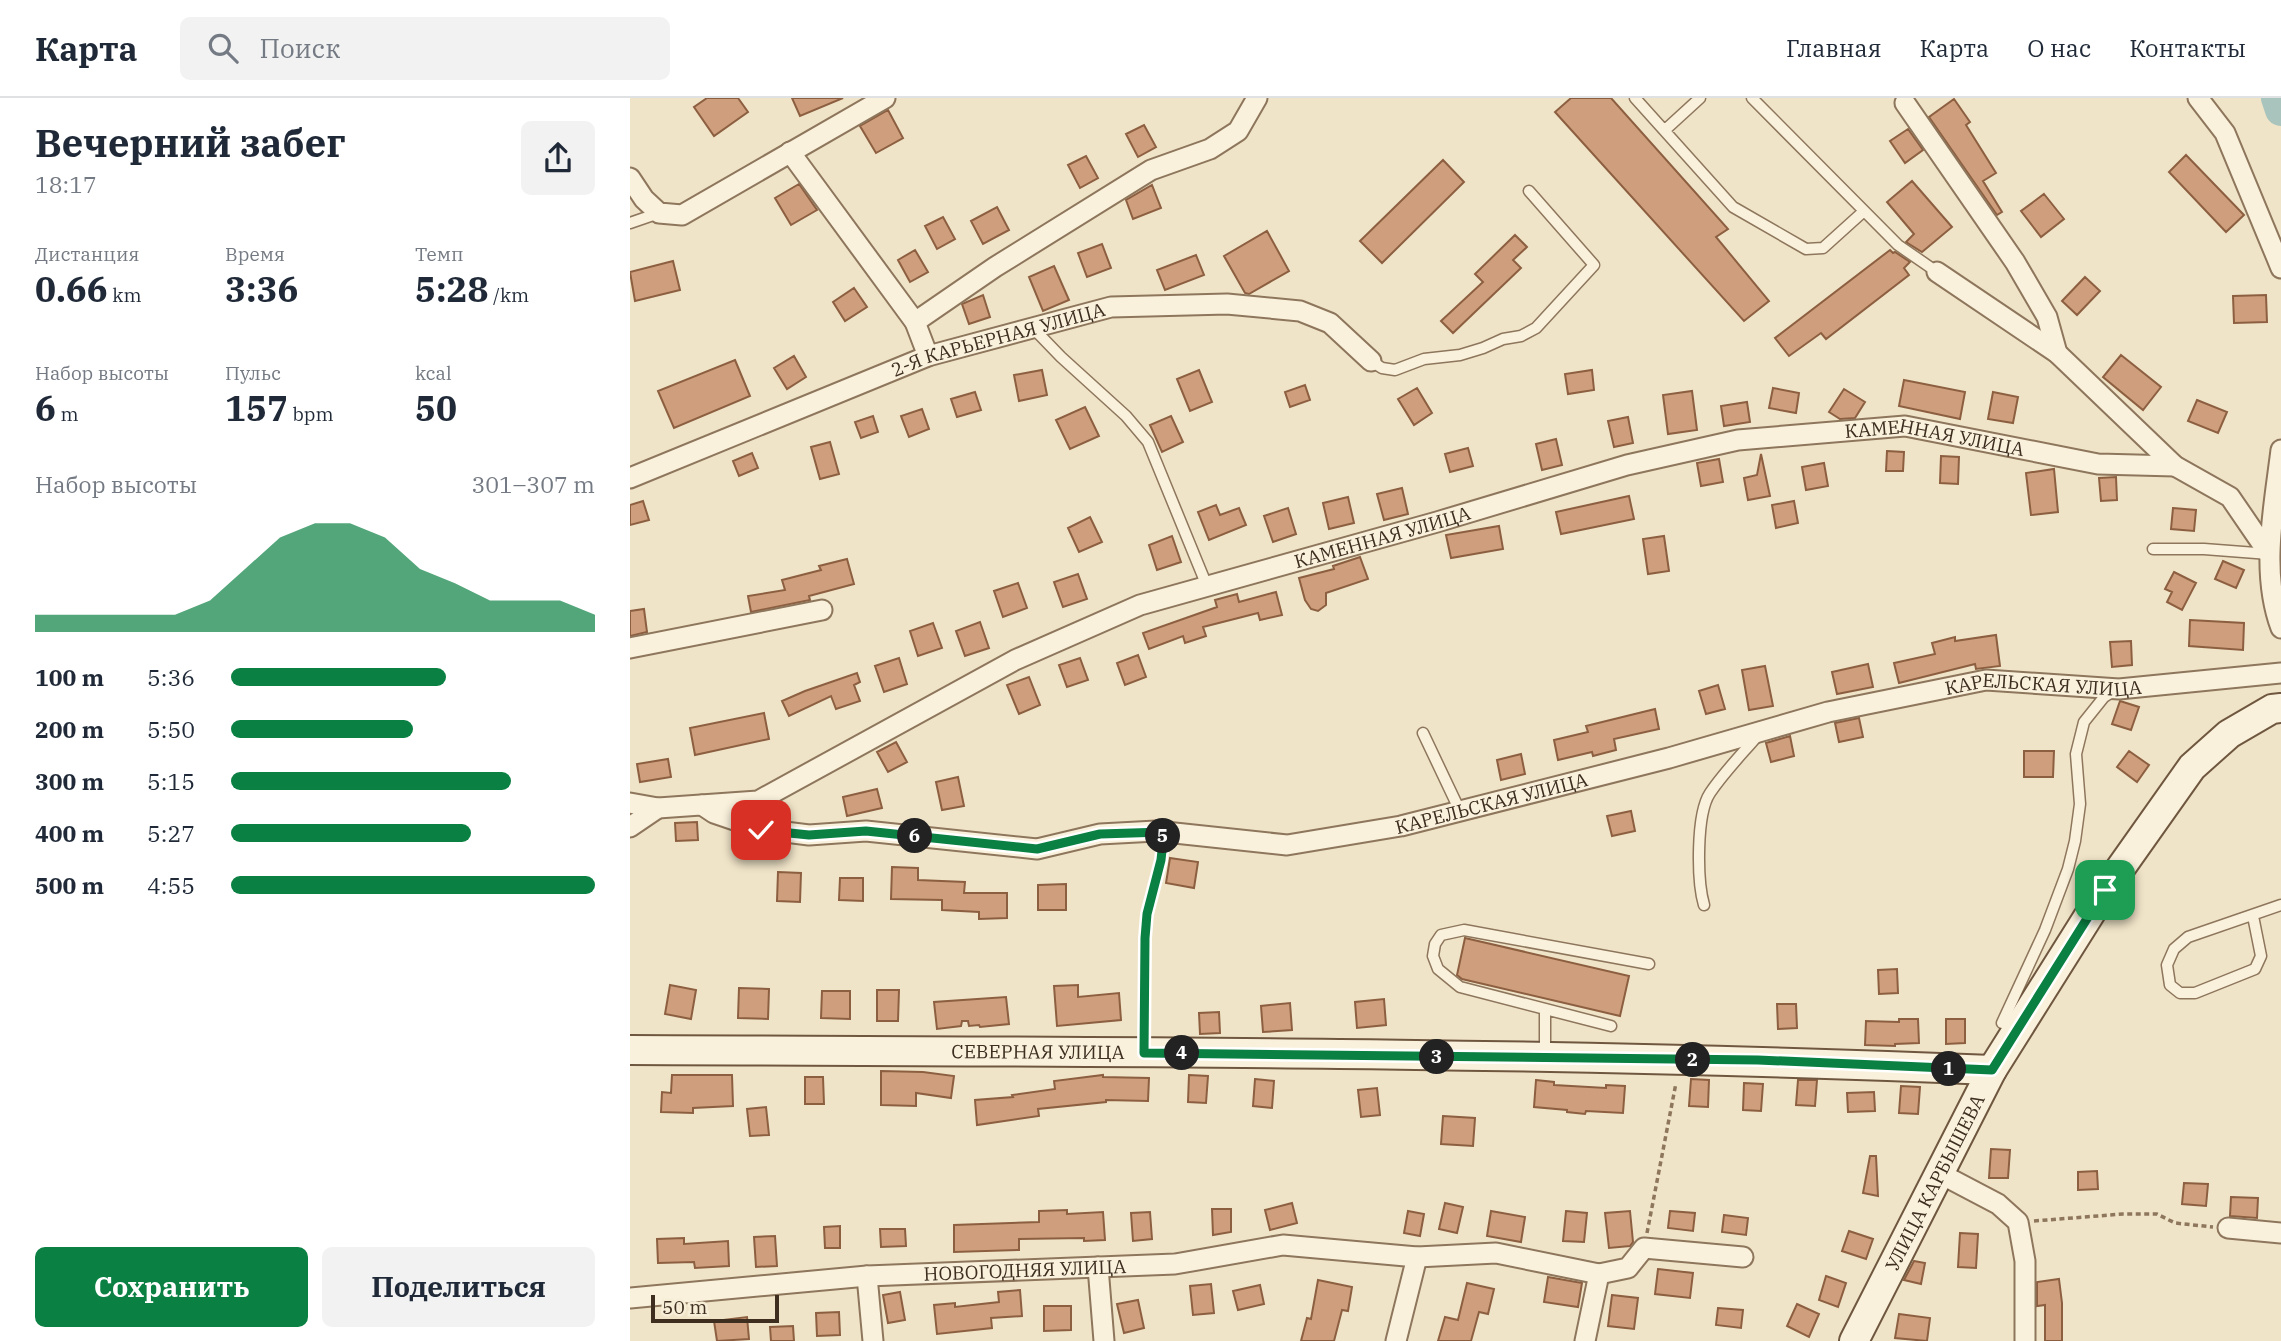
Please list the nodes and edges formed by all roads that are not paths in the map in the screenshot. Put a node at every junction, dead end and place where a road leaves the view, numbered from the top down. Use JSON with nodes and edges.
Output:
{"nodes":[{"id":1,"x":885,"y":98,"type":"edge"},
{"id":2,"x":1257,"y":98,"type":"edge"},
{"id":3,"x":1635,"y":98,"type":"edge"},
{"id":4,"x":1700,"y":98,"type":"edge"},
{"id":5,"x":1752,"y":98,"type":"edge"},
{"id":6,"x":2198,"y":98,"type":"edge"},
{"id":7,"x":1906,"y":100,"type":"edge"},
{"id":8,"x":1665,"y":130,"type":"junction"},
{"id":9,"x":790,"y":152,"type":"junction"},
{"id":10,"x":630,"y":178,"type":"edge"},
{"id":11,"x":1529,"y":191,"type":"dead end"},
{"id":12,"x":1864,"y":211,"type":"junction"},
{"id":13,"x":659,"y":213,"type":"junction"},
{"id":14,"x":630,"y":223,"type":"edge"},
{"id":15,"x":2281,"y":268,"type":"edge"},
{"id":16,"x":1937,"y":272,"type":"joint"},
{"id":17,"x":915,"y":322,"type":"junction"},
{"id":18,"x":1033,"y":328,"type":"junction"},
{"id":19,"x":2057,"y":353,"type":"junction"},
{"id":20,"x":928,"y":356,"type":"junction"},
{"id":21,"x":1371,"y":361,"type":"joint"},
{"id":22,"x":2281,"y":450,"type":"edge"},
{"id":23,"x":2175,"y":467,"type":"junction"},
{"id":24,"x":630,"y":478,"type":"edge"},
{"id":25,"x":2153,"y":549,"type":"dead end"},
{"id":26,"x":2274,"y":568,"type":"edge"},
{"id":27,"x":1208,"y":586,"type":"junction"},
{"id":28,"x":822,"y":610,"type":"dead end"},
{"id":29,"x":2281,"y":628,"type":"edge"},
{"id":30,"x":630,"y":648,"type":"edge"},
{"id":31,"x":2281,"y":673,"type":"edge"},
{"id":32,"x":2119,"y":689,"type":"junction"},
{"id":33,"x":2278,"y":707,"type":"edge"},
{"id":34,"x":1762,"y":731,"type":"junction"},
{"id":35,"x":1423,"y":733,"type":"dead end"},
{"id":36,"x":630,"y":803,"type":"edge"},
{"id":37,"x":701,"y":805,"type":"junction"},
{"id":38,"x":658,"y":808,"type":"junction"},
{"id":39,"x":1460,"y":811,"type":"junction"},
{"id":40,"x":630,"y":827,"type":"edge"},
{"id":41,"x":1703,"y":905,"type":"dead end"},
{"id":42,"x":2281,"y":905,"type":"edge"},
{"id":43,"x":2253,"y":916,"type":"junction"},
{"id":44,"x":1648,"y":964,"type":"dead end"},
{"id":45,"x":1545,"y":1009,"type":"junction"},
{"id":46,"x":2001,"y":1023,"type":"dead end"},
{"id":47,"x":1611,"y":1026,"type":"dead end"},
{"id":48,"x":630,"y":1050,"type":"edge"},
{"id":49,"x":1545,"y":1058,"type":"junction"},
{"id":50,"x":1992,"y":1070,"type":"junction"},
{"id":51,"x":1939,"y":1173,"type":"junction"},
{"id":52,"x":2228,"y":1228,"type":"road end"},
{"id":53,"x":2281,"y":1233,"type":"edge"},
{"id":54,"x":1417,"y":1257,"type":"junction"},
{"id":55,"x":1743,"y":1257,"type":"dead end"},
{"id":56,"x":1098,"y":1267,"type":"junction"},
{"id":57,"x":1599,"y":1274,"type":"junction"},
{"id":58,"x":867,"y":1276,"type":"junction"},
{"id":59,"x":630,"y":1298,"type":"edge"},
{"id":60,"x":873,"y":1341,"type":"edge"},
{"id":61,"x":1104,"y":1341,"type":"edge"},
{"id":62,"x":1396,"y":1341,"type":"edge"},
{"id":63,"x":1585,"y":1341,"type":"edge"},
{"id":64,"x":1854,"y":1341,"type":"edge"},
{"id":65,"x":2025,"y":1341,"type":"edge"}],
"edges":[{"from":1,"to":9,"type":"street"},
{"from":2,"to":17,"type":"street"},
{"from":3,"to":8,"type":"lane"},
{"from":4,"to":8,"type":"lane"},
{"from":5,"to":12,"type":"lane"},
{"from":6,"to":15,"type":"street"},
{"from":7,"to":19,"type":"street"},
{"from":8,"to":12,"type":"lane"},
{"from":9,"to":13,"type":"street"},
{"from":9,"to":17,"type":"street"},
{"from":10,"to":13,"type":"street"},
{"from":11,"to":21,"type":"lane"},
{"from":12,"to":16,"type":"lane"},
{"from":13,"to":14,"type":"lane"},
{"from":16,"to":19,"type":"street"},
{"from":17,"to":20,"type":"street"},
{"from":18,"to":20,"type":"street","name":"2-Я КАРЬЕРНАЯ УЛИЦА"},
{"from":18,"to":21,"type":"street","name":"2-Я КАРЬЕРНАЯ УЛИЦА"},
{"from":18,"to":27,"type":"lane"},
{"from":19,"to":23,"type":"street"},
{"from":20,"to":24,"type":"street","name":"2-Я КАРЬЕРНАЯ УЛИЦА"},
{"from":22,"to":26,"type":"street"},
{"from":23,"to":26,"type":"street"},
{"from":23,"to":27,"type":"street","name":"КАМЕННАЯ УЛИЦА"},
{"from":25,"to":26,"type":"lane"},
{"from":26,"to":29,"type":"street"},
{"from":27,"to":37,"type":"street","name":"КАМЕННАЯ УЛИЦА"},
{"from":28,"to":30,"type":"street"},
{"from":31,"to":32,"type":"street","name":"КАРЕЛЬСКАЯ УЛИЦА"},
{"from":32,"to":34,"type":"street","name":"КАРЕЛЬСКАЯ УЛИЦА"},
{"from":32,"to":46,"type":"lane"},
{"from":33,"to":50,"type":"main road","name":"УЛИЦА КАРБЫШЕВА"},
{"from":34,"to":39,"type":"street","name":"КАРЕЛЬСКАЯ УЛИЦА"},
{"from":34,"to":41,"type":"lane"},
{"from":35,"to":39,"type":"lane"},
{"from":36,"to":38,"type":"street","name":"КАМЕННАЯ УЛИЦА"},
{"from":37,"to":38,"type":"street","name":"КАМЕННАЯ УЛИЦА"},
{"from":37,"to":39,"type":"street","name":"КАРЕЛЬСКАЯ УЛИЦА"},
{"from":38,"to":40,"type":"street"},
{"from":42,"to":43,"type":"lane"},
{"from":43,"to":43,"type":"lane"},
{"from":44,"to":45,"type":"lane"},
{"from":45,"to":47,"type":"lane"},
{"from":45,"to":49,"type":"lane"},
{"from":48,"to":49,"type":"main road","name":"СЕВЕРНАЯ УЛИЦА"},
{"from":49,"to":50,"type":"main road","name":"СЕВЕРНАЯ УЛИЦА"},
{"from":50,"to":51,"type":"main road","name":"УЛИЦА КАРБЫШЕВА"},
{"from":51,"to":64,"type":"main road","name":"УЛИЦА КАРБЫШЕВА"},
{"from":51,"to":65,"type":"street"},
{"from":52,"to":53,"type":"street"},
{"from":54,"to":56,"type":"street","name":"НОВОГОДНЯЯ УЛИЦА"},
{"from":54,"to":57,"type":"street","name":"НОВОГОДНЯЯ УЛИЦА"},
{"from":54,"to":62,"type":"street"},
{"from":55,"to":57,"type":"street"},
{"from":56,"to":58,"type":"street","name":"НОВОГОДНЯЯ УЛИЦА"},
{"from":56,"to":61,"type":"street"},
{"from":57,"to":63,"type":"street"},
{"from":58,"to":59,"type":"street","name":"НОВОГОДНЯЯ УЛИЦА"},
{"from":58,"to":60,"type":"street"}]}
